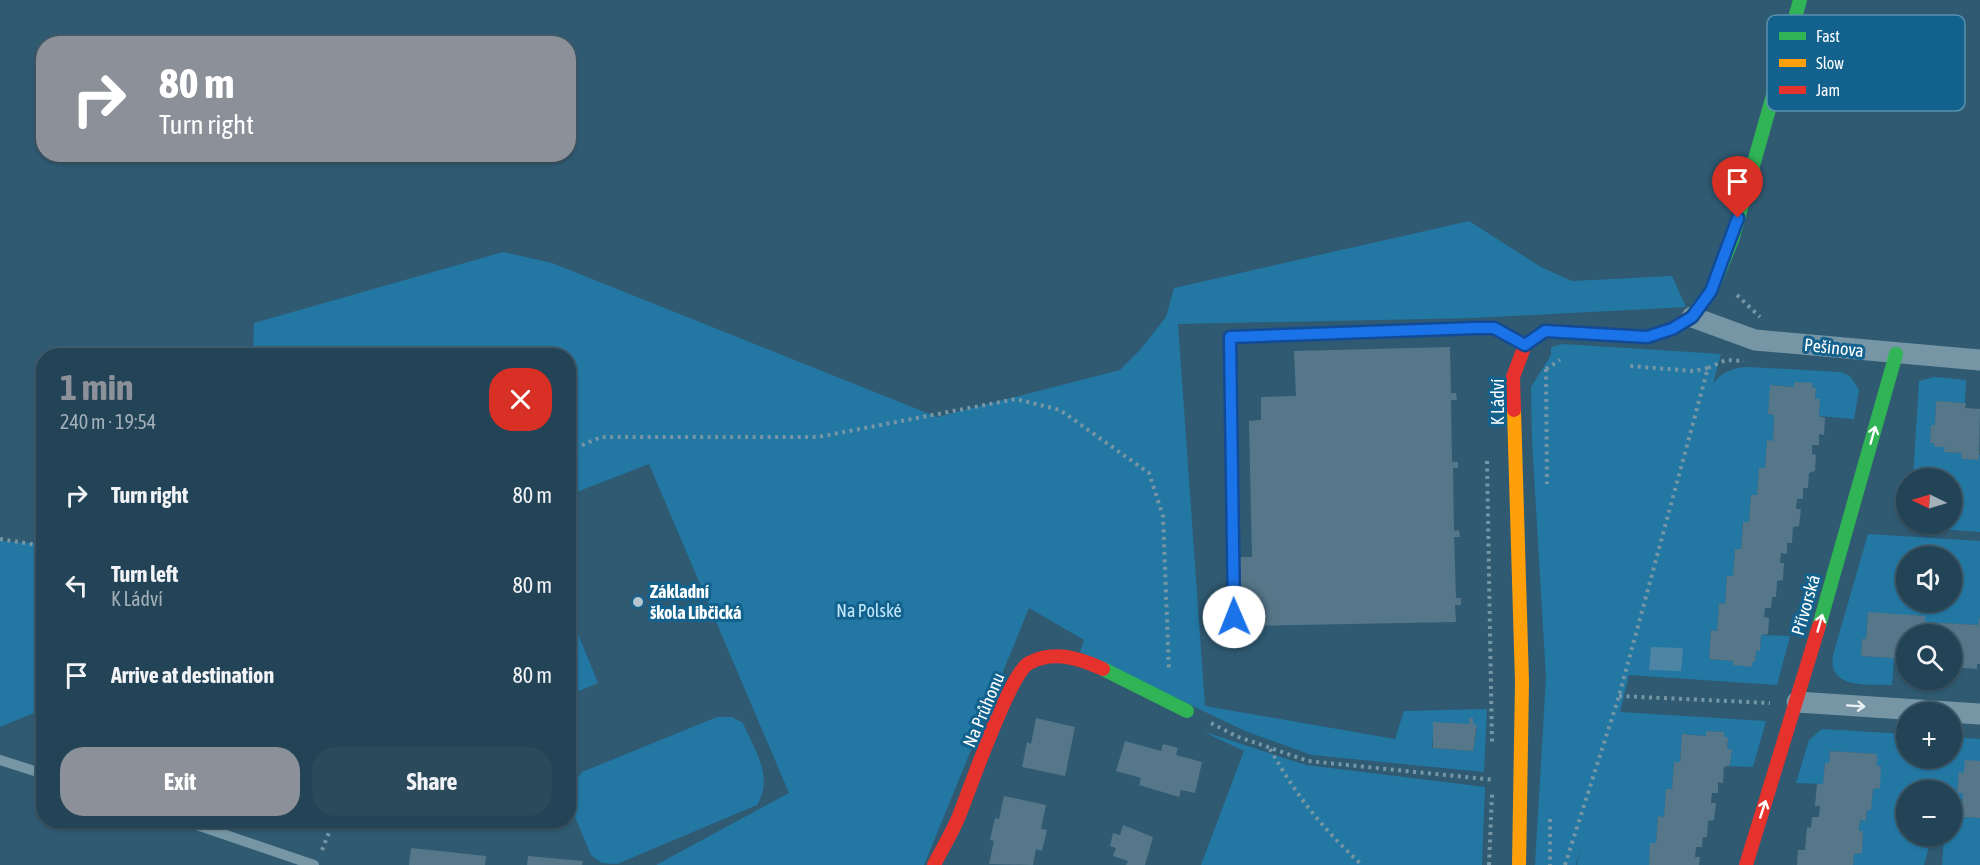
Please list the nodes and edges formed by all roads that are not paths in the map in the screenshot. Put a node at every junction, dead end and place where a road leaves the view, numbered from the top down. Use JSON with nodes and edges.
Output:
{"nodes":[{"id":1,"x":1800,"y":0,"type":"edge"},
{"id":2,"x":1796,"y":15,"type":"edge"},
{"id":3,"x":1769,"y":111,"type":"edge"},
{"id":4,"x":1692,"y":317,"type":"junction"},
{"id":5,"x":1525,"y":345,"type":"junction"},
{"id":6,"x":1896,"y":354,"type":"junction"},
{"id":7,"x":1980,"y":360,"type":"edge"},
{"id":8,"x":1234,"y":617,"type":"dead end"},
{"id":9,"x":1787,"y":702,"type":"junction"},
{"id":10,"x":1187,"y":711,"type":"road end"},
{"id":11,"x":1980,"y":714,"type":"edge"},
{"id":12,"x":0,"y":760,"type":"edge"},
{"id":13,"x":36,"y":771,"type":"edge"},
{"id":14,"x":205,"y":828,"type":"edge"},
{"id":15,"x":314,"y":865,"type":"edge"},
{"id":16,"x":934,"y":865,"type":"edge"},
{"id":17,"x":1519,"y":865,"type":"edge"},
{"id":18,"x":1746,"y":865,"type":"edge"}],
"edges":[{"from":1,"to":2,"type":"street"},
{"from":3,"to":4,"type":"street"},
{"from":4,"to":5,"type":"street"},
{"from":4,"to":6,"type":"street","name":"Pešinova"},
{"from":5,"to":8,"type":"lane"},
{"from":5,"to":17,"type":"street","name":"K Ládví"},
{"from":6,"to":7,"type":"street","name":"Pešinova"},
{"from":9,"to":6,"type":"street","name":"Přívorská","one_way":true},
{"from":9,"to":11,"type":"street","one_way":true},
{"from":18,"to":9,"type":"street","name":"Přívorská","one_way":true},
{"from":10,"to":16,"type":"street","name":"Na Průhonu"},
{"from":12,"to":13,"type":"lane"},
{"from":14,"to":15,"type":"lane"}]}
